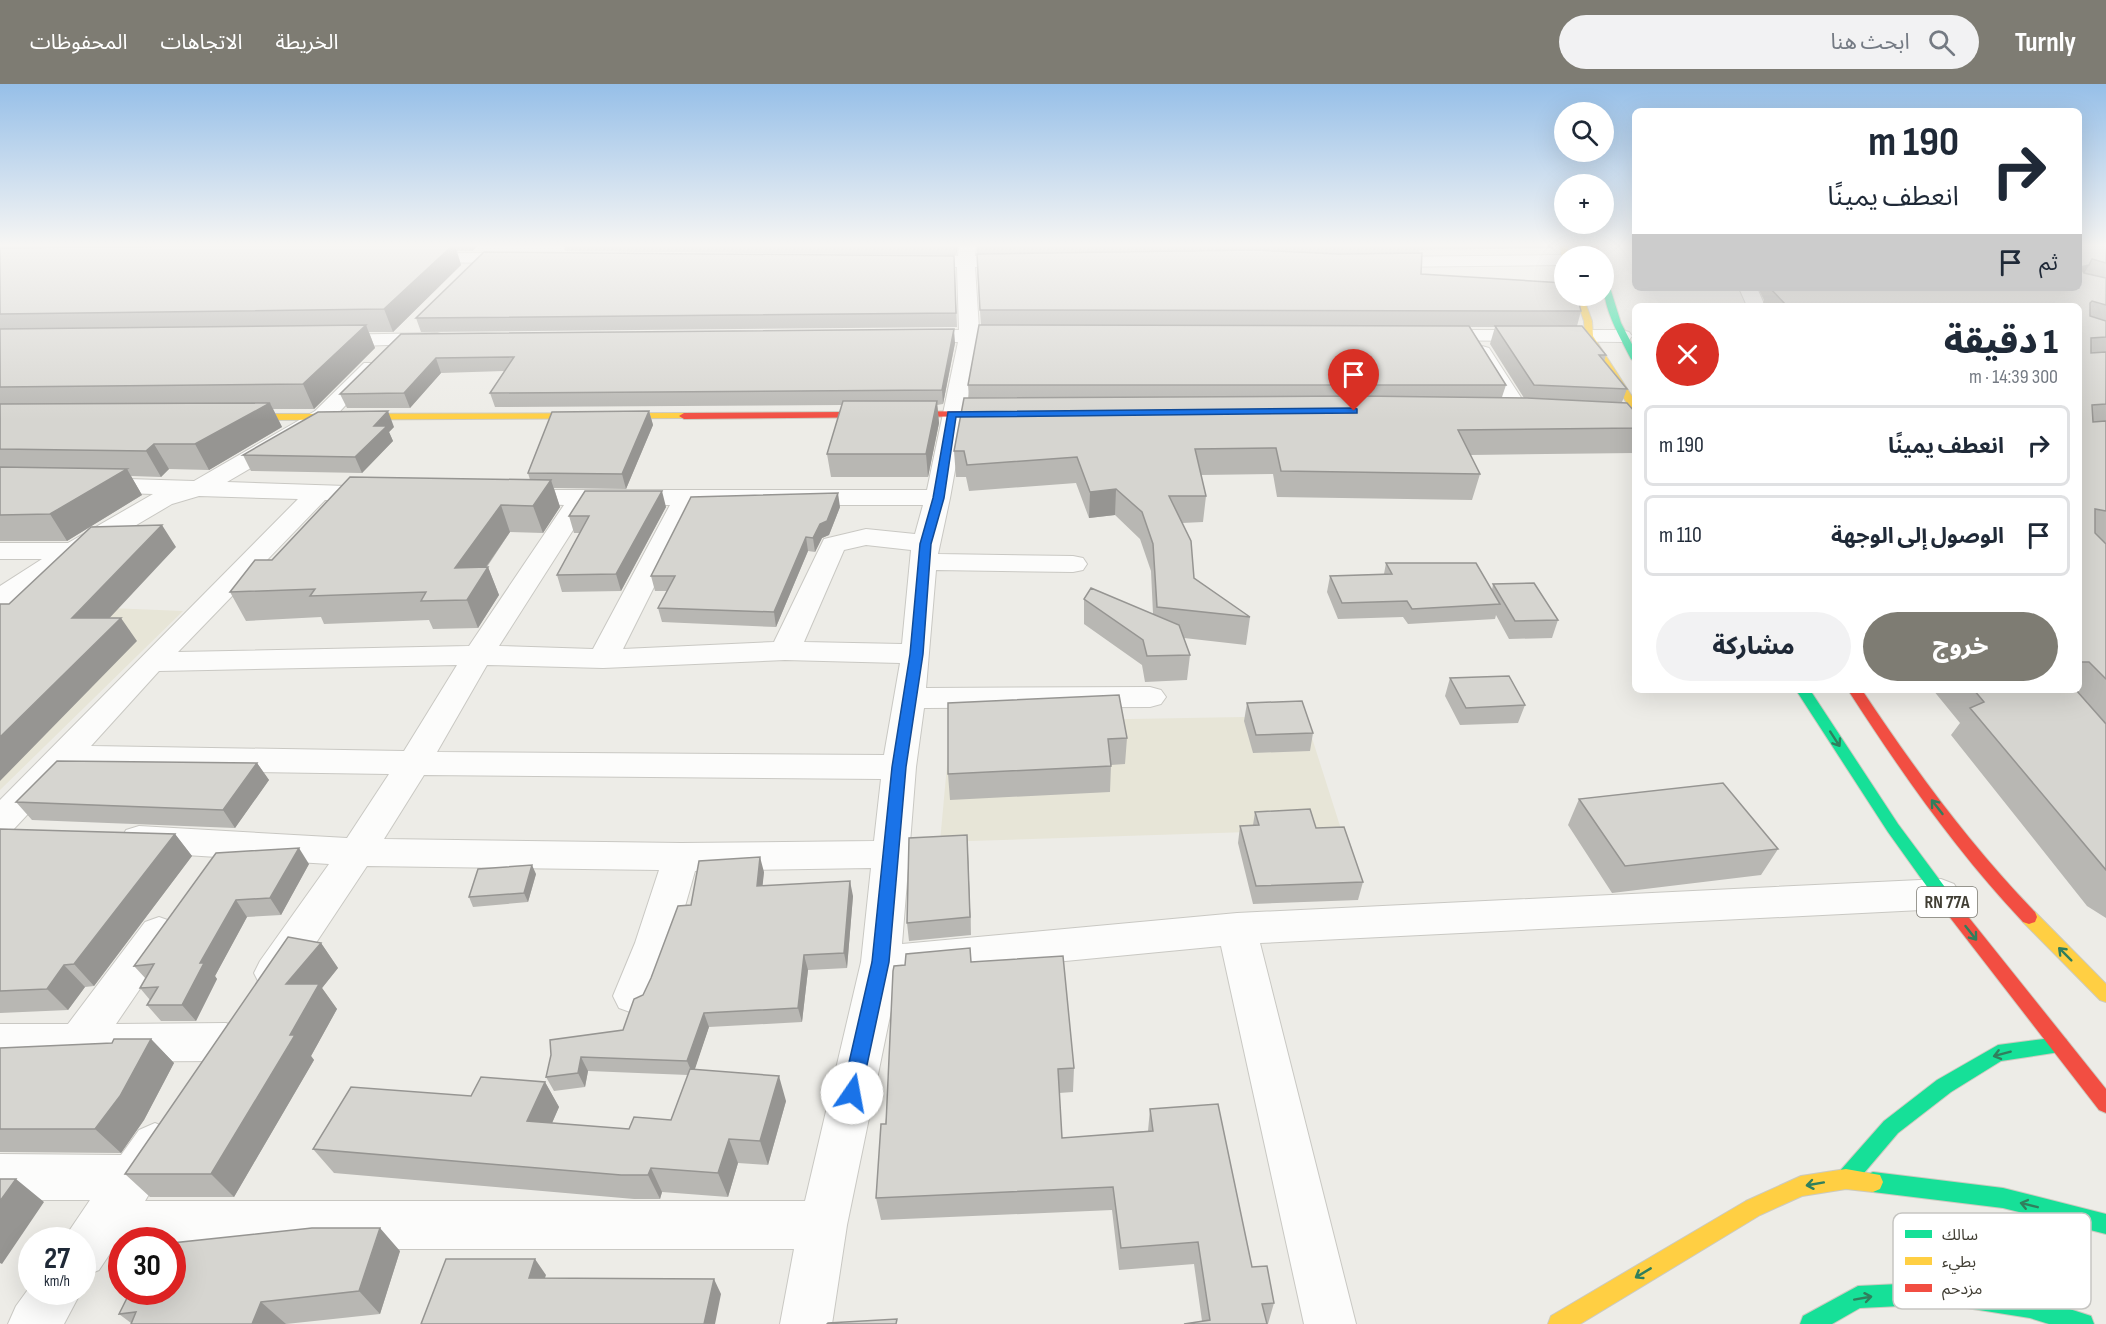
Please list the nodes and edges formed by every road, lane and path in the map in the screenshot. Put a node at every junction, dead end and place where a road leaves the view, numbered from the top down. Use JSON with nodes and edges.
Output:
{"nodes":[{"id":1,"x":968,"y":304,"type":"edge"},
{"id":2,"x":1583,"y":306,"type":"edge"},
{"id":3,"x":1612,"y":306,"type":"edge"},
{"id":4,"x":423,"y":315,"type":"edge"},
{"id":5,"x":969,"y":335,"type":"junction"},
{"id":6,"x":898,"y":336,"type":"edge"},
{"id":7,"x":1039,"y":336,"type":"edge"},
{"id":8,"x":1413,"y":336,"type":"edge"},
{"id":9,"x":1472,"y":336,"type":"junction"},
{"id":10,"x":1589,"y":336,"type":"junction"},
{"id":11,"x":1622,"y":336,"type":"junction"},
{"id":12,"x":457,"y":339,"type":"edge"},
{"id":13,"x":397,"y":340,"type":"junction"},
{"id":14,"x":315,"y":341,"type":"edge"},
{"id":15,"x":1632,"y":353,"type":"edge"},
{"id":16,"x":1632,"y":403,"type":"edge"},
{"id":17,"x":1520,"y":413,"type":"edge"},
{"id":18,"x":952,"y":414,"type":"junction"},
{"id":19,"x":1021,"y":414,"type":"edge"},
{"id":20,"x":323,"y":416,"type":"junction"},
{"id":21,"x":221,"y":417,"type":"edge"},
{"id":22,"x":71,"y":484,"type":"edge"},
{"id":23,"x":201,"y":487,"type":"junction"},
{"id":24,"x":318,"y":493,"type":"junction"},
{"id":25,"x":401,"y":495,"type":"edge"},
{"id":26,"x":485,"y":496,"type":"edge"},
{"id":27,"x":687,"y":497,"type":"junction"},
{"id":28,"x":580,"y":498,"type":"junction"},
{"id":29,"x":938,"y":498,"type":"junction"},
{"id":30,"x":0,"y":551,"type":"edge"},
{"id":31,"x":73,"y":551,"type":"junction"},
{"id":32,"x":925,"y":553,"type":"junction"},
{"id":33,"x":1073,"y":564,"type":"dead end"},
{"id":34,"x":0,"y":598,"type":"edge"},
{"id":35,"x":784,"y":651,"type":"junction"},
{"id":36,"x":916,"y":654,"type":"junction"},
{"id":37,"x":478,"y":655,"type":"junction"},
{"id":38,"x":603,"y":659,"type":"junction"},
{"id":39,"x":151,"y":662,"type":"junction"},
{"id":40,"x":1805,"y":693,"type":"edge"},
{"id":41,"x":1857,"y":693,"type":"edge"},
{"id":42,"x":910,"y":698,"type":"junction"},
{"id":43,"x":1150,"y":698,"type":"dead end"},
{"id":44,"x":60,"y":757,"type":"junction"},
{"id":45,"x":414,"y":763,"type":"junction"},
{"id":46,"x":899,"y":767,"type":"junction"},
{"id":47,"x":0,"y":822,"type":"edge"},
{"id":48,"x":0,"y":835,"type":"edge"},
{"id":49,"x":36,"y":836,"type":"edge"},
{"id":50,"x":107,"y":838,"type":"edge"},
{"id":51,"x":225,"y":842,"type":"junction"},
{"id":52,"x":357,"y":852,"type":"junction"},
{"id":53,"x":891,"y":854,"type":"junction"},
{"id":54,"x":681,"y":857,"type":"junction"},
{"id":55,"x":1941,"y":894,"type":"junction"},
{"id":56,"x":1237,"y":929,"type":"junction"},
{"id":57,"x":881,"y":962,"type":"junction"},
{"id":58,"x":2105,"y":993,"type":"edge"},
{"id":59,"x":633,"y":996,"type":"dead end"},
{"id":60,"x":0,"y":1044,"type":"edge"},
{"id":61,"x":78,"y":1044,"type":"junction"},
{"id":62,"x":2060,"y":1045,"type":"junction"},
{"id":63,"x":2106,"y":1104,"type":"edge"},
{"id":64,"x":172,"y":1120,"type":"edge"},
{"id":65,"x":0,"y":1177,"type":"edge"},
{"id":66,"x":132,"y":1178,"type":"junction"},
{"id":67,"x":1846,"y":1179,"type":"junction"},
{"id":68,"x":2062,"y":1213,"type":"edge"},
{"id":69,"x":2091,"y":1220,"type":"edge"},
{"id":70,"x":2106,"y":1224,"type":"edge"},
{"id":71,"x":823,"y":1225,"type":"junction"},
{"id":72,"x":96,"y":1233,"type":"edge"},
{"id":73,"x":96,"y":1239,"type":"edge"},
{"id":74,"x":1893,"y":1295,"type":"edge"},
{"id":75,"x":47,"y":1305,"type":"edge"},
{"id":76,"x":2036,"y":1309,"type":"edge"},
{"id":77,"x":34,"y":1324,"type":"edge"},
{"id":78,"x":806,"y":1324,"type":"edge"},
{"id":79,"x":1330,"y":1324,"type":"edge"},
{"id":80,"x":1559,"y":1324,"type":"edge"},
{"id":81,"x":1811,"y":1324,"type":"edge"},
{"id":82,"x":2083,"y":1324,"type":"edge"}],
"edges":[{"from":1,"to":5,"type":"street"},
{"from":2,"to":10,"type":"main road"},
{"from":3,"to":11,"type":"main road"},
{"from":4,"to":13,"type":"street"},
{"from":5,"to":6,"type":"street"},
{"from":5,"to":7,"type":"street"},
{"from":5,"to":18,"type":"street"},
{"from":8,"to":9,"type":"street"},
{"from":9,"to":10,"type":"street"},
{"from":9,"to":17,"type":"street"},
{"from":10,"to":11,"type":"street"},
{"from":10,"to":16,"type":"main road"},
{"from":11,"to":15,"type":"main road"},
{"from":12,"to":13,"type":"street"},
{"from":13,"to":14,"type":"street"},
{"from":13,"to":20,"type":"street"},
{"from":18,"to":19,"type":"main road"},
{"from":18,"to":20,"type":"main road"},
{"from":18,"to":29,"type":"street"},
{"from":20,"to":21,"type":"main road"},
{"from":20,"to":23,"type":"street"},
{"from":22,"to":23,"type":"street"},
{"from":23,"to":24,"type":"street"},
{"from":23,"to":31,"type":"street"},
{"from":24,"to":25,"type":"street"},
{"from":24,"to":39,"type":"street"},
{"from":26,"to":28,"type":"street"},
{"from":27,"to":28,"type":"street"},
{"from":27,"to":29,"type":"street"},
{"from":27,"to":38,"type":"street"},
{"from":28,"to":37,"type":"street"},
{"from":29,"to":32,"type":"street"},
{"from":30,"to":31,"type":"street"},
{"from":31,"to":34,"type":"street"},
{"from":32,"to":33,"type":"street"},
{"from":32,"to":35,"type":"street"},
{"from":32,"to":36,"type":"street"},
{"from":35,"to":36,"type":"street"},
{"from":35,"to":38,"type":"street"},
{"from":36,"to":42,"type":"street"},
{"from":37,"to":38,"type":"street"},
{"from":37,"to":39,"type":"street"},
{"from":37,"to":45,"type":"street"},
{"from":39,"to":44,"type":"street"},
{"from":40,"to":55,"type":"main road","number":"RN 77A","one_way":true},
{"from":58,"to":41,"type":"main road","one_way":true},
{"from":42,"to":43,"type":"street"},
{"from":42,"to":46,"type":"street"},
{"from":44,"to":45,"type":"street"},
{"from":44,"to":47,"type":"street"},
{"from":45,"to":46,"type":"street"},
{"from":45,"to":52,"type":"street"},
{"from":46,"to":53,"type":"street"},
{"from":48,"to":49,"type":"street"},
{"from":50,"to":51,"type":"street"},
{"from":51,"to":52,"type":"street"},
{"from":51,"to":61,"type":"street"},
{"from":52,"to":54,"type":"street"},
{"from":52,"to":61,"type":"street"},
{"from":53,"to":54,"type":"street"},
{"from":53,"to":57,"type":"street"},
{"from":54,"to":59,"type":"street"},
{"from":55,"to":56,"type":"street"},
{"from":55,"to":62,"type":"main road","number":"RN 77A","one_way":true},
{"from":56,"to":57,"type":"street"},
{"from":56,"to":79,"type":"street"},
{"from":57,"to":71,"type":"street"},
{"from":60,"to":61,"type":"street"},
{"from":62,"to":63,"type":"main road","number":"RN 77A"},
{"from":62,"to":67,"type":"main road","one_way":true},
{"from":64,"to":66,"type":"street"},
{"from":65,"to":66,"type":"street"},
{"from":66,"to":72,"type":"street"},
{"from":68,"to":67,"type":"main road","one_way":true},
{"from":67,"to":80,"type":"main road","one_way":true},
{"from":70,"to":69,"type":"main road","one_way":true},
{"from":71,"to":73,"type":"street"},
{"from":71,"to":78,"type":"street"},
{"from":81,"to":74,"type":"main road","one_way":true},
{"from":75,"to":77,"type":"street"},
{"from":76,"to":82,"type":"main road","one_way":true}]}
